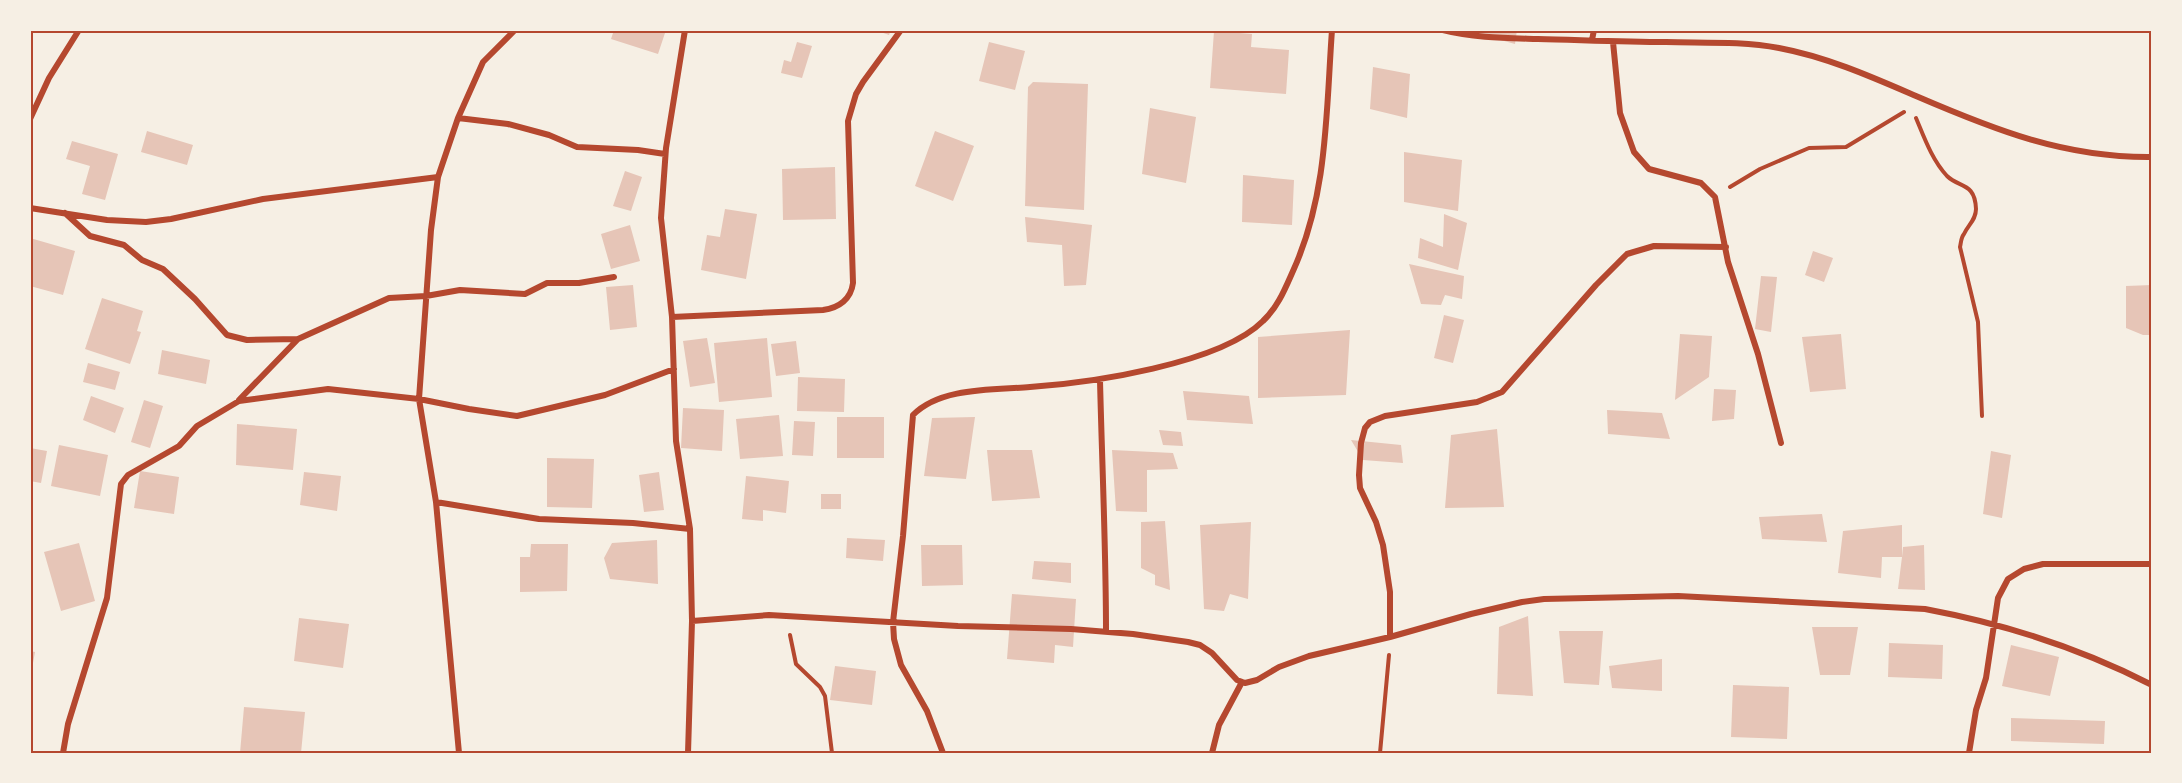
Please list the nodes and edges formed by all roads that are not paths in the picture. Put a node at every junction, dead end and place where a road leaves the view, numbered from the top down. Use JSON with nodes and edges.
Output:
{"nodes":[{"id":1,"x":79,"y":30,"type":"edge"},
{"id":2,"x":515,"y":30,"type":"edge"},
{"id":3,"x":685,"y":30,"type":"edge"},
{"id":4,"x":901,"y":30,"type":"edge"},
{"id":5,"x":1332,"y":30,"type":"edge"},
{"id":6,"x":1443,"y":30,"type":"edge"},
{"id":7,"x":1594,"y":30,"type":"edge"},
{"id":8,"x":1592,"y":40,"type":"junction"},
{"id":9,"x":1612,"y":42,"type":"junction"},
{"id":10,"x":30,"y":118,"type":"edge"},
{"id":11,"x":458,"y":118,"type":"junction"},
{"id":12,"x":665,"y":154,"type":"junction"},
{"id":13,"x":2152,"y":158,"type":"edge"},
{"id":14,"x":438,"y":177,"type":"junction"},
{"id":15,"x":30,"y":208,"type":"edge"},
{"id":16,"x":65,"y":213,"type":"junction"},
{"id":17,"x":1726,"y":247,"type":"junction"},
{"id":18,"x":614,"y":277,"type":"dead end"},
{"id":19,"x":426,"y":296,"type":"junction"},
{"id":20,"x":672,"y":317,"type":"junction"},
{"id":21,"x":298,"y":339,"type":"junction"},
{"id":22,"x":674,"y":369,"type":"junction"},
{"id":23,"x":1100,"y":380,"type":"junction"},
{"id":24,"x":419,"y":399,"type":"junction"},
{"id":25,"x":239,"y":401,"type":"junction"},
{"id":26,"x":1780,"y":442,"type":"dead end"},
{"id":27,"x":436,"y":502,"type":"junction"},
{"id":28,"x":690,"y":529,"type":"junction"},
{"id":29,"x":2152,"y":564,"type":"edge"},
{"id":30,"x":692,"y":621,"type":"junction"},
{"id":31,"x":893,"y":622,"type":"junction"},
{"id":32,"x":1994,"y":623,"type":"junction"},
{"id":33,"x":1106,"y":631,"type":"junction"},
{"id":34,"x":1390,"y":637,"type":"junction"},
{"id":35,"x":1242,"y":682,"type":"junction"},
{"id":36,"x":2152,"y":685,"type":"edge"},
{"id":37,"x":63,"y":753,"type":"edge"},
{"id":38,"x":459,"y":753,"type":"edge"},
{"id":39,"x":688,"y":753,"type":"edge"},
{"id":40,"x":943,"y":753,"type":"edge"},
{"id":41,"x":1212,"y":753,"type":"edge"},
{"id":42,"x":1970,"y":753,"type":"edge"}],
"edges":[{"from":1,"to":10,"type":"street"},
{"from":2,"to":11,"type":"street"},
{"from":3,"to":12,"type":"street"},
{"from":4,"to":20,"type":"street"},
{"from":5,"to":23,"type":"street"},
{"from":6,"to":8,"type":"street"},
{"from":7,"to":8,"type":"street"},
{"from":8,"to":9,"type":"street"},
{"from":9,"to":13,"type":"street"},
{"from":9,"to":17,"type":"street"},
{"from":11,"to":12,"type":"street"},
{"from":11,"to":14,"type":"street"},
{"from":12,"to":20,"type":"street"},
{"from":14,"to":16,"type":"street"},
{"from":14,"to":19,"type":"street"},
{"from":15,"to":16,"type":"street"},
{"from":16,"to":21,"type":"street"},
{"from":17,"to":26,"type":"street"},
{"from":17,"to":34,"type":"street"},
{"from":18,"to":19,"type":"street"},
{"from":19,"to":21,"type":"street"},
{"from":19,"to":24,"type":"street"},
{"from":20,"to":22,"type":"street"},
{"from":21,"to":25,"type":"street"},
{"from":22,"to":24,"type":"street"},
{"from":22,"to":28,"type":"street"},
{"from":23,"to":31,"type":"street"},
{"from":23,"to":33,"type":"street"},
{"from":24,"to":25,"type":"street"},
{"from":24,"to":27,"type":"street"},
{"from":25,"to":37,"type":"street"},
{"from":27,"to":28,"type":"street"},
{"from":27,"to":38,"type":"street"},
{"from":28,"to":30,"type":"street"},
{"from":29,"to":32,"type":"street"},
{"from":30,"to":31,"type":"street"},
{"from":30,"to":39,"type":"street"},
{"from":31,"to":33,"type":"street"},
{"from":31,"to":40,"type":"street"},
{"from":32,"to":34,"type":"street"},
{"from":32,"to":36,"type":"street"},
{"from":32,"to":42,"type":"street"},
{"from":33,"to":35,"type":"street"},
{"from":34,"to":35,"type":"street"},
{"from":35,"to":41,"type":"street"}]}
